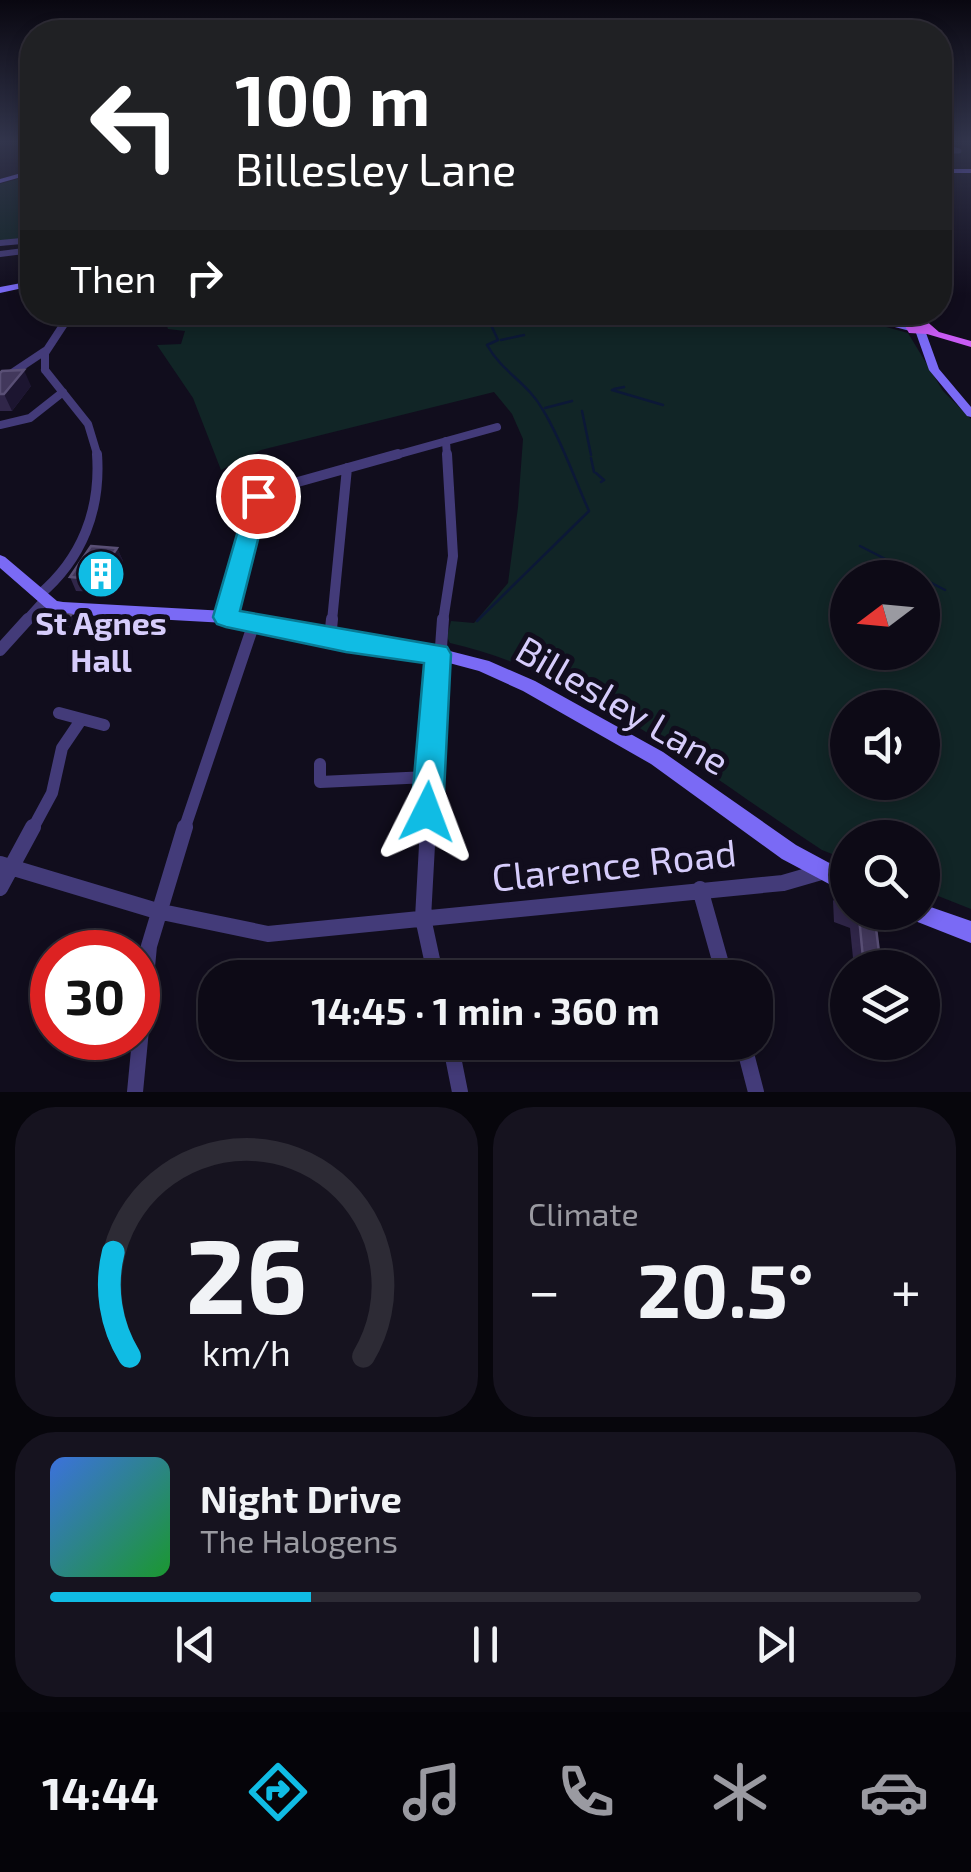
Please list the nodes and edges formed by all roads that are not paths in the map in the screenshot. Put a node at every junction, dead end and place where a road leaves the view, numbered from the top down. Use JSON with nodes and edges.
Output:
{"nodes":[{"id":1,"x":64,"y":325,"type":"edge"},
{"id":2,"x":919,"y":325,"type":"edge"},
{"id":3,"x":925,"y":325,"type":"edge"},
{"id":4,"x":966,"y":342,"type":"edge"},
{"id":5,"x":47,"y":350,"type":"junction"},
{"id":6,"x":44,"y":370,"type":"junction"},
{"id":7,"x":19,"y":371,"type":"junction"},
{"id":8,"x":0,"y":382,"type":"edge"},
{"id":9,"x":63,"y":392,"type":"junction"},
{"id":10,"x":971,"y":414,"type":"edge"},
{"id":11,"x":0,"y":426,"type":"edge"},
{"id":12,"x":498,"y":427,"type":"dead end"},
{"id":13,"x":446,"y":442,"type":"junction"},
{"id":14,"x":347,"y":468,"type":"junction"},
{"id":15,"x":0,"y":560,"type":"edge"},
{"id":16,"x":42,"y":597,"type":"junction"},
{"id":17,"x":226,"y":617,"type":"junction"},
{"id":18,"x":254,"y":623,"type":"junction"},
{"id":19,"x":330,"y":639,"type":"junction"},
{"id":20,"x":0,"y":650,"type":"edge"},
{"id":21,"x":438,"y":654,"type":"junction"},
{"id":22,"x":59,"y":712,"type":"dead end"},
{"id":23,"x":81,"y":720,"type":"junction"},
{"id":24,"x":104,"y":726,"type":"dead end"},
{"id":25,"x":320,"y":764,"type":"dead end"},
{"id":26,"x":428,"y":778,"type":"junction"},
{"id":27,"x":4,"y":866,"type":"edge"},
{"id":28,"x":822,"y":872,"type":"junction"},
{"id":29,"x":830,"y":876,"type":"edge"},
{"id":30,"x":0,"y":888,"type":"edge"},
{"id":31,"x":700,"y":888,"type":"junction"},
{"id":32,"x":157,"y":910,"type":"junction"},
{"id":33,"x":423,"y":918,"type":"junction"},
{"id":34,"x":940,"y":921,"type":"edge"},
{"id":35,"x":971,"y":932,"type":"edge"},
{"id":36,"x":432,"y":960,"type":"edge"},
{"id":37,"x":719,"y":960,"type":"edge"},
{"id":38,"x":454,"y":1060,"type":"edge"},
{"id":39,"x":747,"y":1060,"type":"edge"},
{"id":40,"x":135,"y":1092,"type":"edge"},
{"id":41,"x":460,"y":1092,"type":"edge"},
{"id":42,"x":756,"y":1092,"type":"edge"}],
"edges":[{"from":1,"to":5,"type":"street"},
{"from":2,"to":10,"type":"street"},
{"from":3,"to":4,"type":"main road"},
{"from":5,"to":6,"type":"street"},
{"from":5,"to":7,"type":"street"},
{"from":6,"to":7,"type":"street"},
{"from":6,"to":9,"type":"street"},
{"from":7,"to":8,"type":"street"},
{"from":9,"to":11,"type":"street"},
{"from":9,"to":16,"type":"street"},
{"from":12,"to":13,"type":"street"},
{"from":13,"to":14,"type":"street"},
{"from":13,"to":21,"type":"street"},
{"from":14,"to":17,"type":"street"},
{"from":14,"to":19,"type":"street"},
{"from":15,"to":16,"type":"street"},
{"from":16,"to":17,"type":"street","name":"Billesley Lane"},
{"from":16,"to":20,"type":"street"},
{"from":17,"to":18,"type":"street","name":"Billesley Lane"},
{"from":18,"to":19,"type":"street","name":"Billesley Lane"},
{"from":18,"to":32,"type":"street"},
{"from":19,"to":21,"type":"street","name":"Billesley Lane"},
{"from":21,"to":26,"type":"street"},
{"from":21,"to":28,"type":"street","name":"Billesley Lane"},
{"from":22,"to":23,"type":"street"},
{"from":23,"to":24,"type":"street"},
{"from":23,"to":27,"type":"street"},
{"from":25,"to":26,"type":"street"},
{"from":26,"to":33,"type":"street"},
{"from":27,"to":30,"type":"street"},
{"from":27,"to":32,"type":"street","name":"Clarence Road"},
{"from":28,"to":29,"type":"street","name":"Billesley Lane"},
{"from":28,"to":31,"type":"street","name":"Clarence Road"},
{"from":31,"to":33,"type":"street","name":"Clarence Road"},
{"from":31,"to":37,"type":"street"},
{"from":32,"to":33,"type":"street","name":"Clarence Road"},
{"from":32,"to":40,"type":"street"},
{"from":33,"to":36,"type":"street"},
{"from":34,"to":35,"type":"street"},
{"from":38,"to":41,"type":"street"},
{"from":39,"to":42,"type":"street"}]}
